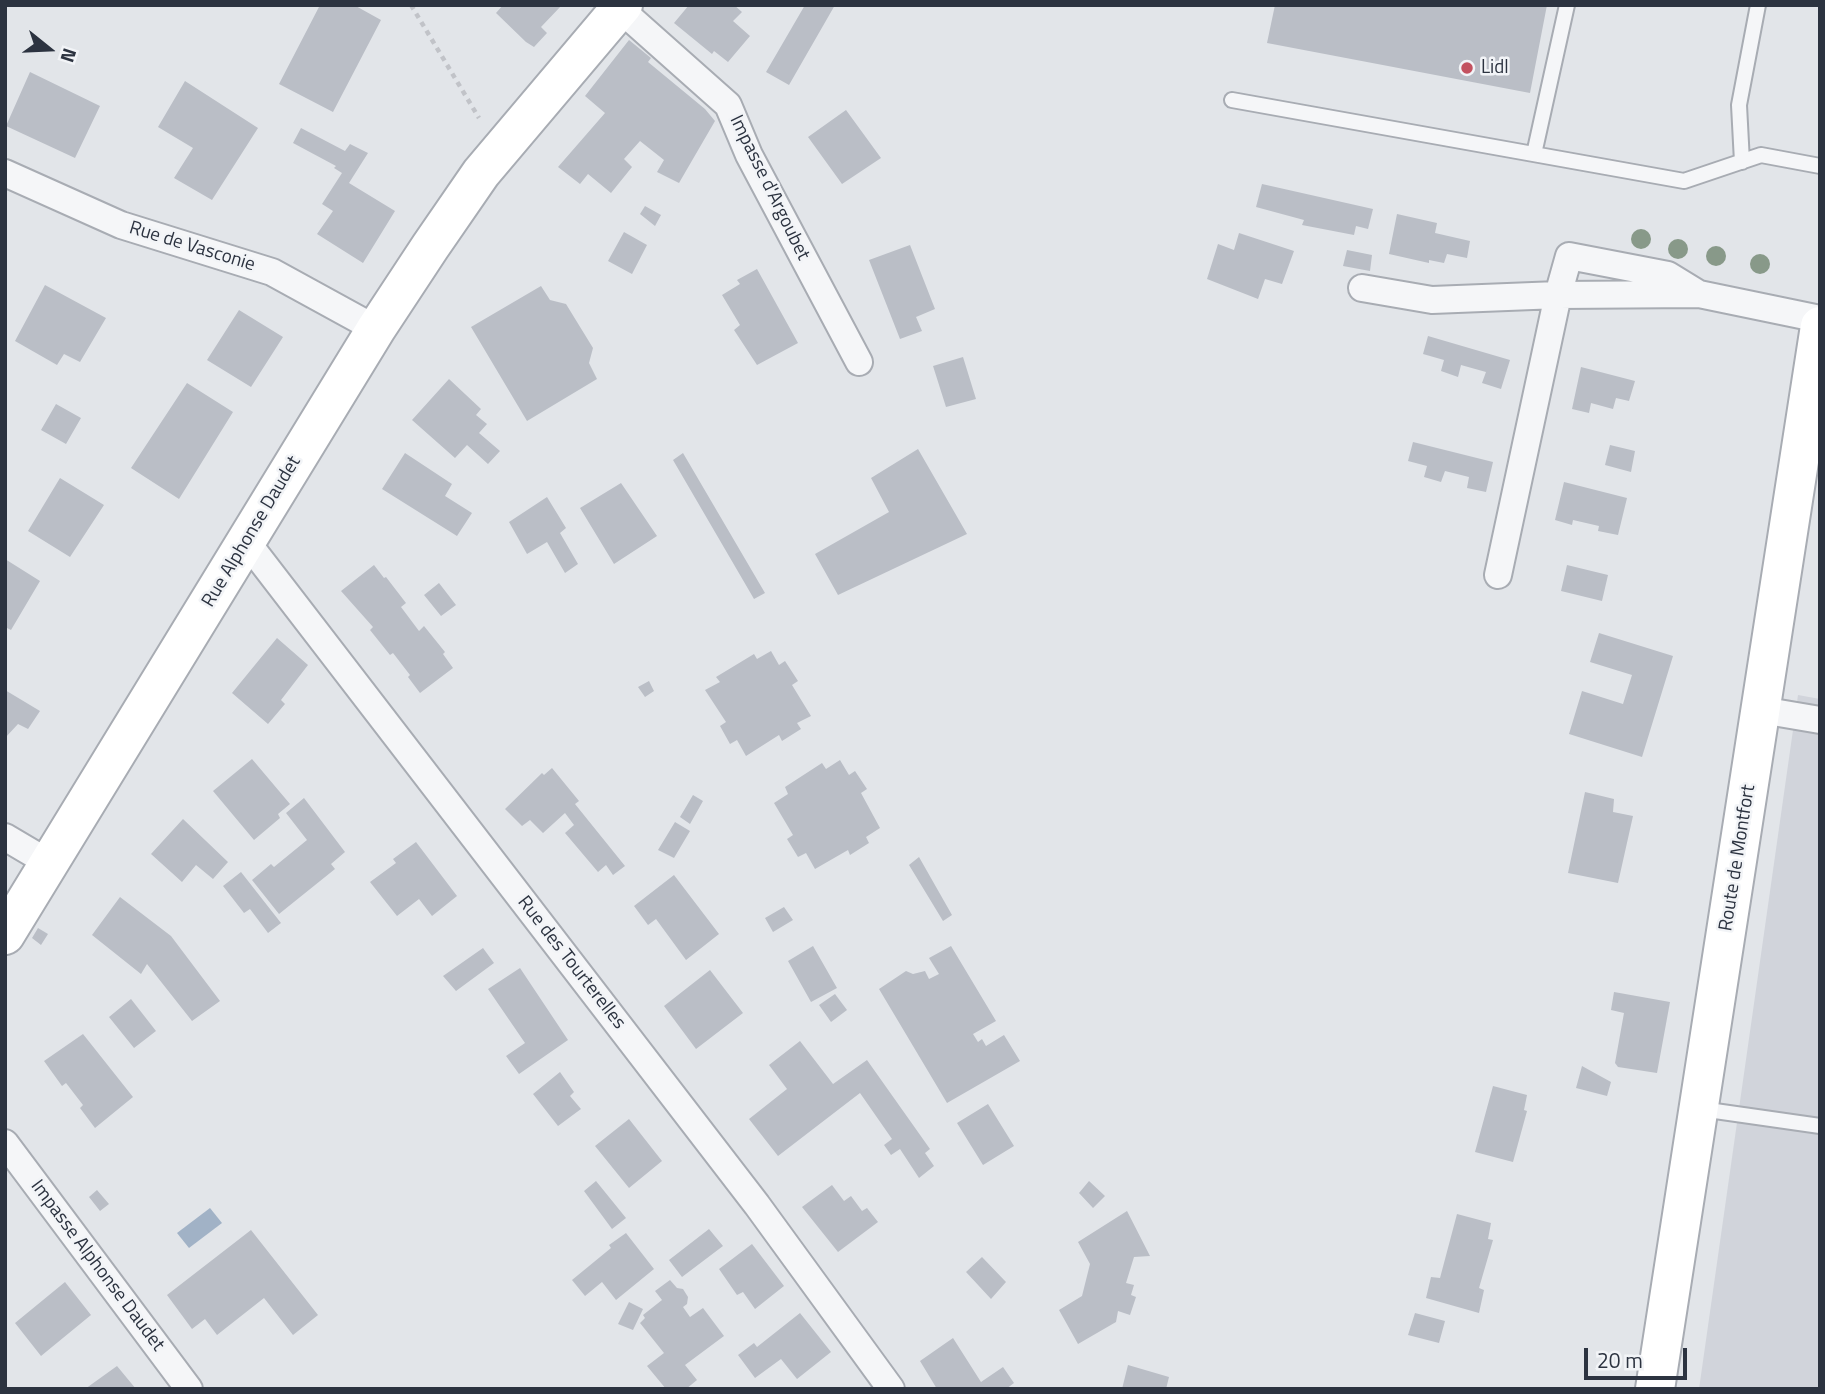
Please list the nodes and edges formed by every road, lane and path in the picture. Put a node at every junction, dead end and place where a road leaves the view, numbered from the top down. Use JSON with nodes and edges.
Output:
{"nodes":[{"id":1,"x":411,"y":5,"type":"edge"},
{"id":2,"x":1567,"y":5,"type":"edge"},
{"id":3,"x":1758,"y":5,"type":"edge"},
{"id":4,"x":621,"y":7,"type":"edge"},
{"id":5,"x":1232,"y":100,"type":"dead end"},
{"id":6,"x":497,"y":131,"type":"junction"},
{"id":7,"x":1534,"y":154,"type":"junction"},
{"id":8,"x":1742,"y":162,"type":"junction"},
{"id":9,"x":1820,"y":166,"type":"edge"},
{"id":10,"x":5,"y":173,"type":"edge"},
{"id":11,"x":1362,"y":288,"type":"dead end"},
{"id":12,"x":1699,"y":294,"type":"junction"},
{"id":13,"x":1558,"y":295,"type":"junction"},
{"id":14,"x":1820,"y":319,"type":"edge"},
{"id":15,"x":1820,"y":326,"type":"edge"},
{"id":16,"x":376,"y":329,"type":"junction"},
{"id":17,"x":859,"y":362,"type":"dead end"},
{"id":18,"x":246,"y":541,"type":"junction"},
{"id":19,"x":1498,"y":575,"type":"dead end"},
{"id":20,"x":1761,"y":710,"type":"junction"},
{"id":21,"x":1820,"y":720,"type":"edge"},
{"id":22,"x":5,"y":837,"type":"edge"},
{"id":23,"x":49,"y":863,"type":"junction"},
{"id":24,"x":5,"y":935,"type":"edge"},
{"id":25,"x":1699,"y":1109,"type":"junction"},
{"id":26,"x":1820,"y":1126,"type":"edge"},
{"id":27,"x":5,"y":1143,"type":"edge"},
{"id":28,"x":189,"y":1389,"type":"edge"},
{"id":29,"x":891,"y":1389,"type":"edge"},
{"id":30,"x":1655,"y":1389,"type":"edge"}],
"edges":[{"from":1,"to":6,"type":"path"},
{"from":2,"to":7,"type":"lane"},
{"from":3,"to":8,"type":"lane"},
{"from":4,"to":6,"type":"street","name":"Rue Alphonse Daudet"},
{"from":4,"to":17,"type":"street","name":"Impasse d'Argoubet"},
{"from":5,"to":7,"type":"lane"},
{"from":6,"to":16,"type":"street","name":"Rue Alphonse Daudet"},
{"from":7,"to":8,"type":"lane"},
{"from":8,"to":9,"type":"lane"},
{"from":10,"to":16,"type":"street","name":"Rue de Vasconie"},
{"from":11,"to":13,"type":"street"},
{"from":12,"to":13,"type":"street"},
{"from":12,"to":13,"type":"street"},
{"from":12,"to":14,"type":"street"},
{"from":13,"to":19,"type":"street"},
{"from":15,"to":20,"type":"street","name":"Route de Montfort"},
{"from":16,"to":18,"type":"street","name":"Rue Alphonse Daudet"},
{"from":18,"to":23,"type":"street","name":"Rue Alphonse Daudet"},
{"from":18,"to":29,"type":"street","name":"Rue des Tourterelles"},
{"from":20,"to":21,"type":"street"},
{"from":20,"to":25,"type":"street","name":"Route de Montfort"},
{"from":22,"to":23,"type":"street"},
{"from":23,"to":24,"type":"street","name":"Rue Alphonse Daudet"},
{"from":25,"to":26,"type":"lane"},
{"from":25,"to":30,"type":"street","name":"Route de Montfort"},
{"from":27,"to":28,"type":"street","name":"Impasse Alphonse Daudet"}]}
